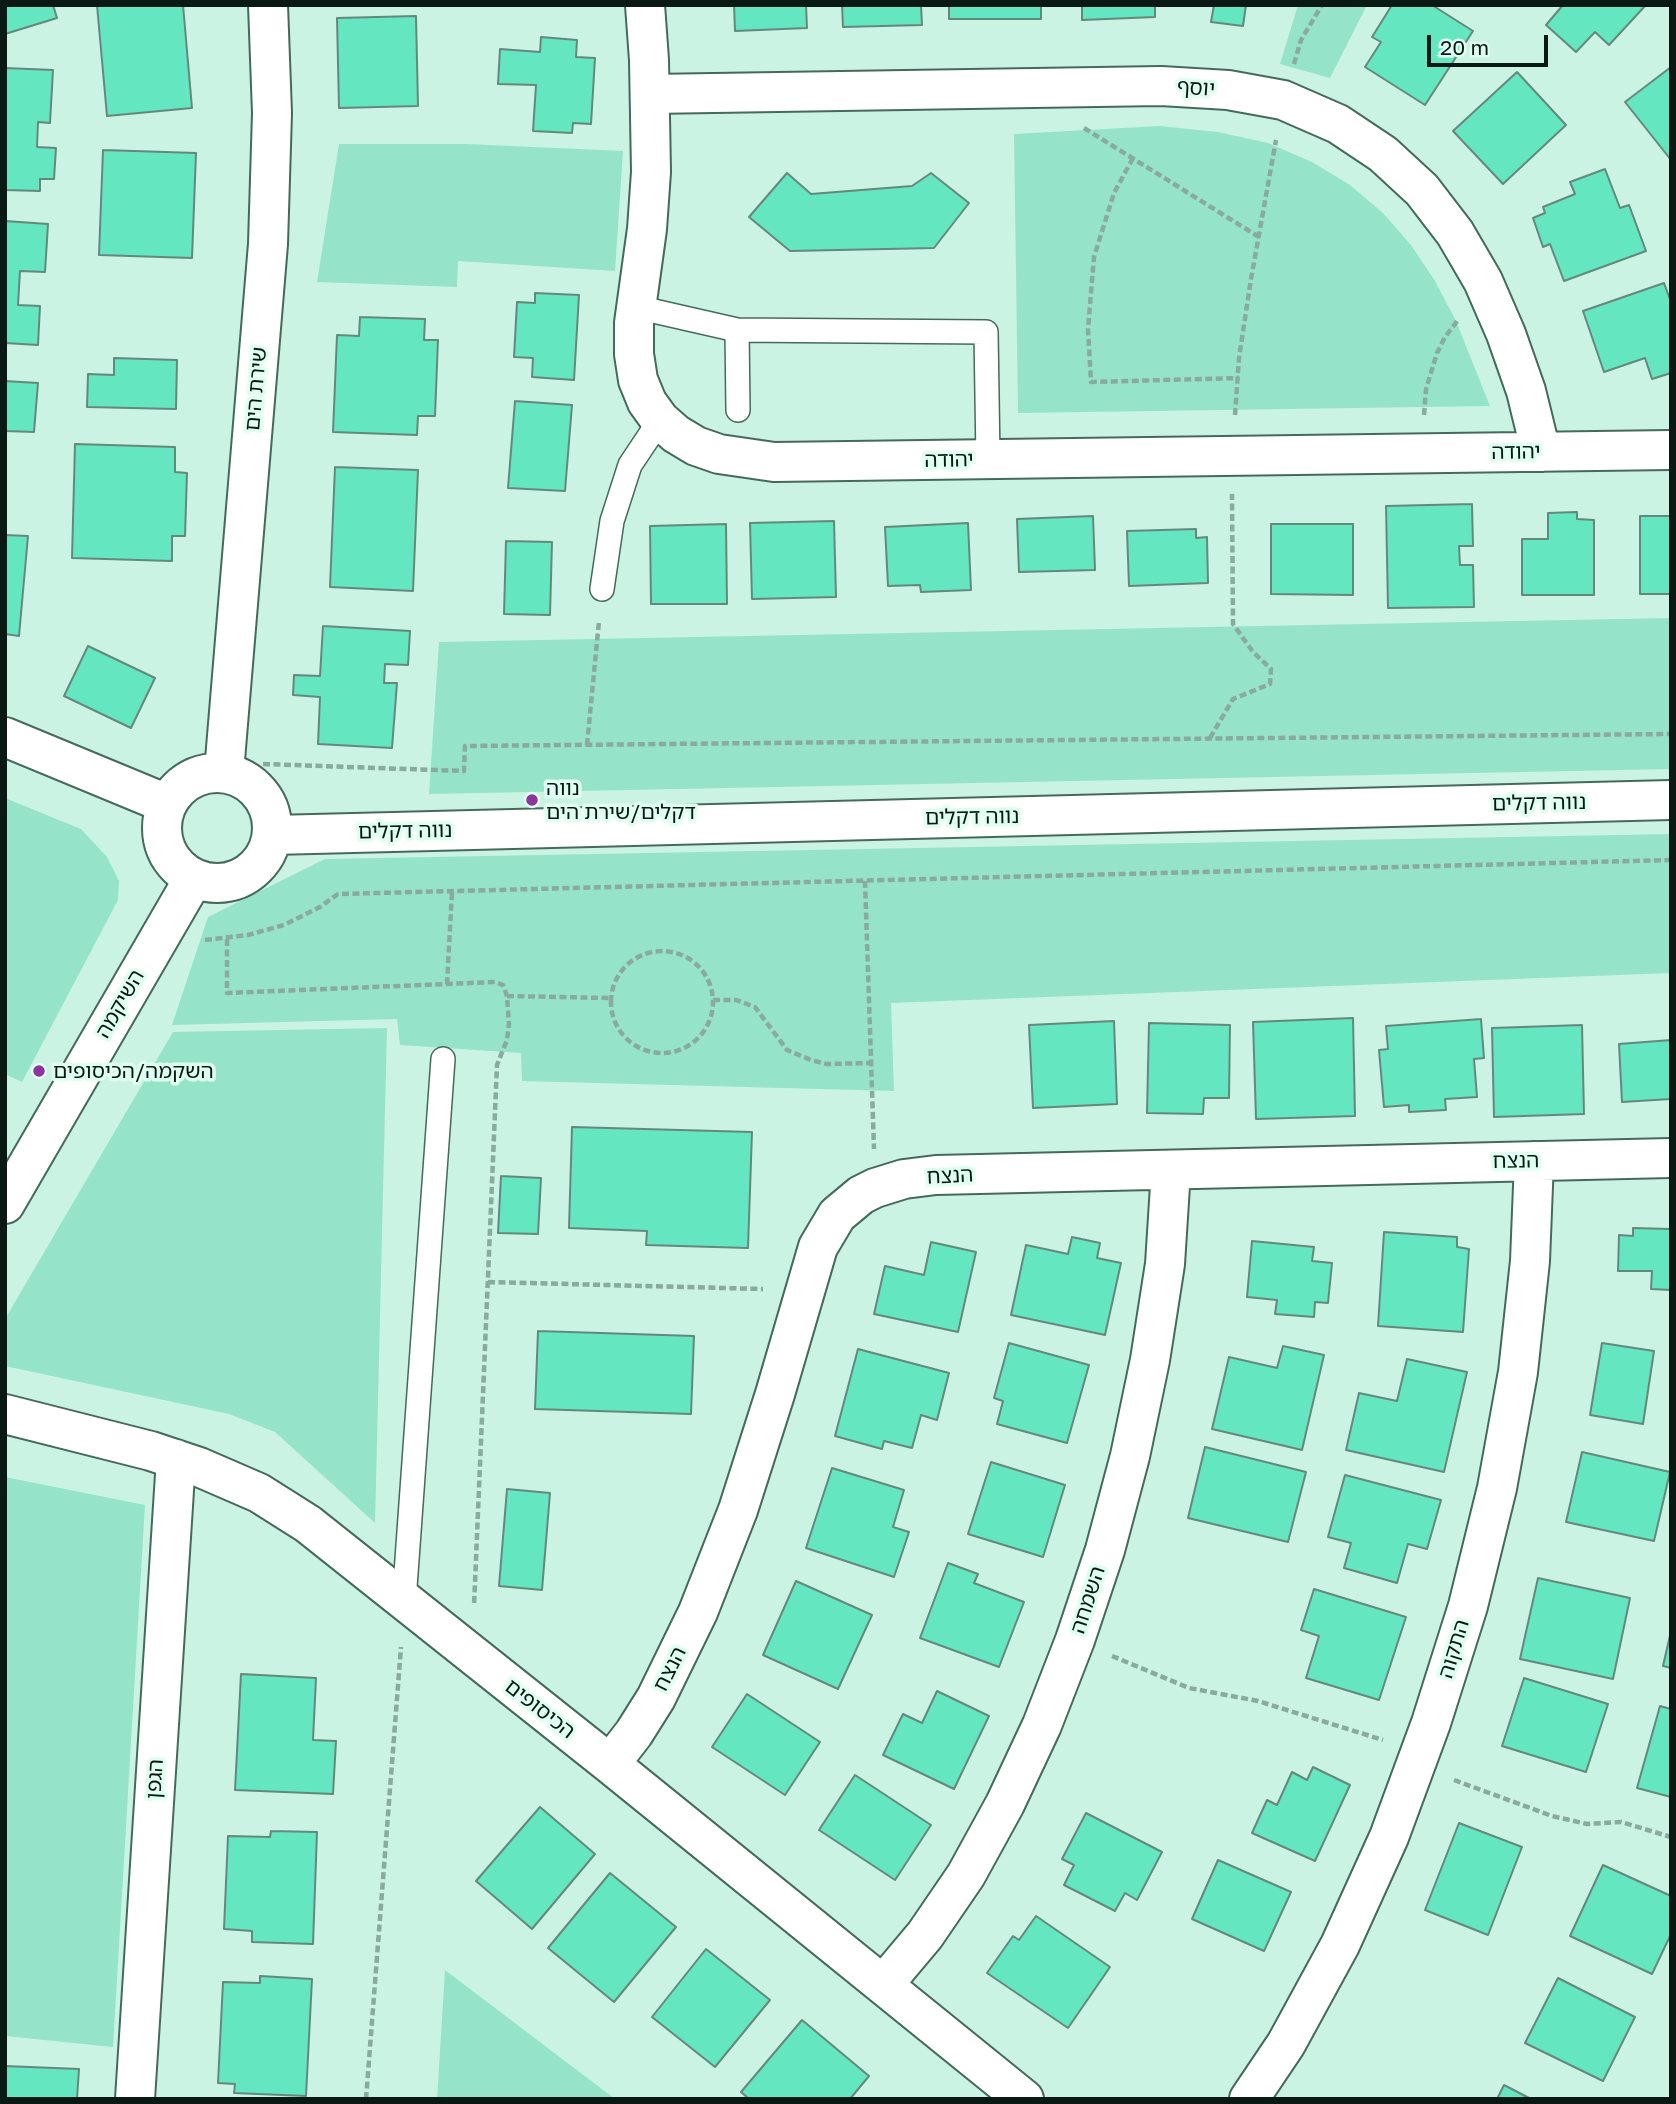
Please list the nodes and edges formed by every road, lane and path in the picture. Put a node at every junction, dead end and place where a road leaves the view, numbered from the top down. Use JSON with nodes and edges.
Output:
{"nodes":[{"id":1,"x":268,"y":5,"type":"edge"},
{"id":2,"x":645,"y":5,"type":"edge"},
{"id":3,"x":1322,"y":5,"type":"edge"},
{"id":4,"x":650,"y":94,"type":"junction"},
{"id":5,"x":1283,"y":100,"type":"junction"},
{"id":6,"x":1077,"y":123,"type":"dead end"},
{"id":7,"x":1133,"y":158,"type":"junction"},
{"id":8,"x":1259,"y":237,"type":"junction"},
{"id":9,"x":1490,"y":297,"type":"junction"},
{"id":10,"x":636,"y":307,"type":"junction"},
{"id":11,"x":737,"y":330,"type":"junction"},
{"id":12,"x":1239,"y":378,"type":"junction"},
{"id":13,"x":738,"y":410,"type":"dead end"},
{"id":14,"x":660,"y":420,"type":"junction"},
{"id":15,"x":1671,"y":450,"type":"edge"},
{"id":16,"x":1541,"y":452,"type":"junction"},
{"id":17,"x":1423,"y":454,"type":"junction"},
{"id":18,"x":1231,"y":456,"type":"junction"},
{"id":19,"x":988,"y":460,"type":"junction"},
{"id":20,"x":602,"y":589,"type":"joint"},
{"id":21,"x":1671,"y":734,"type":"edge"},
{"id":22,"x":5,"y":737,"type":"edge"},
{"id":23,"x":1210,"y":738,"type":"junction"},
{"id":24,"x":587,"y":745,"type":"junction"},
{"id":25,"x":225,"y":768,"type":"junction"},
{"id":26,"x":1671,"y":800,"type":"edge"},
{"id":27,"x":167,"y":804,"type":"junction"},
{"id":28,"x":273,"y":835,"type":"junction"},
{"id":29,"x":1671,"y":860,"type":"edge"},
{"id":30,"x":194,"y":878,"type":"junction"},
{"id":31,"x":865,"y":881,"type":"junction"},
{"id":32,"x":452,"y":891,"type":"junction"},
{"id":33,"x":159,"y":938,"type":"junction"},
{"id":34,"x":447,"y":984,"type":"dead end"},
{"id":35,"x":507,"y":996,"type":"dead end"},
{"id":36,"x":610,"y":998,"type":"junction"},
{"id":37,"x":713,"y":1000,"type":"junction"},
{"id":38,"x":443,"y":1059,"type":"dead end"},
{"id":39,"x":871,"y":1063,"type":"junction"},
{"id":40,"x":1671,"y":1158,"type":"edge"},
{"id":41,"x":1534,"y":1161,"type":"junction"},
{"id":42,"x":1171,"y":1170,"type":"junction"},
{"id":43,"x":875,"y":1188,"type":"junction"},
{"id":44,"x":5,"y":1204,"type":"edge"},
{"id":45,"x":488,"y":1282,"type":"dead end"},
{"id":46,"x":804,"y":1290,"type":"junction"},
{"id":47,"x":5,"y":1414,"type":"edge"},
{"id":48,"x":176,"y":1459,"type":"junction"},
{"id":49,"x":404,"y":1601,"type":"junction"},
{"id":50,"x":1075,"y":1640,"type":"junction"},
{"id":51,"x":1418,"y":1759,"type":"junction"},
{"id":52,"x":610,"y":1764,"type":"junction"},
{"id":53,"x":1671,"y":1837,"type":"edge"},
{"id":54,"x":883,"y":1985,"type":"junction"},
{"id":55,"x":135,"y":2099,"type":"edge"},
{"id":56,"x":366,"y":2099,"type":"edge"},
{"id":57,"x":1024,"y":2099,"type":"edge"},
{"id":58,"x":1250,"y":2099,"type":"edge"}],
"edges":[{"from":1,"to":25,"type":"street","name":"שירת הים"},
{"from":2,"to":4,"type":"street","name":"יהודה"},
{"from":3,"to":5,"type":"path"},
{"from":4,"to":5,"type":"street","name":"יוסף"},
{"from":4,"to":10,"type":"street","name":"יהודה"},
{"from":5,"to":8,"type":"path"},
{"from":5,"to":9,"type":"street","name":"יוסף"},
{"from":6,"to":7,"type":"path"},
{"from":7,"to":8,"type":"path"},
{"from":7,"to":12,"type":"path"},
{"from":8,"to":12,"type":"path"},
{"from":9,"to":16,"type":"street","name":"יוסף"},
{"from":9,"to":17,"type":"path"},
{"from":10,"to":11,"type":"lane"},
{"from":10,"to":14,"type":"street","name":"יהודה"},
{"from":11,"to":13,"type":"lane"},
{"from":11,"to":19,"type":"lane"},
{"from":12,"to":18,"type":"path"},
{"from":14,"to":19,"type":"street","name":"יהודה"},
{"from":14,"to":20,"type":"lane"},
{"from":15,"to":16,"type":"street","name":"יהודה"},
{"from":16,"to":17,"type":"street","name":"יהודה"},
{"from":17,"to":18,"type":"street","name":"יהודה"},
{"from":18,"to":19,"type":"street","name":"יהודה"},
{"from":18,"to":23,"type":"path"},
{"from":20,"to":24,"type":"path"},
{"from":21,"to":23,"type":"path"},
{"from":22,"to":27,"type":"street"},
{"from":23,"to":24,"type":"path"},
{"from":24,"to":25,"type":"path"},
{"from":25,"to":27,"type":"street"},
{"from":25,"to":28,"type":"street"},
{"from":26,"to":28,"type":"street","name":"נווה דקלים"},
{"from":27,"to":30,"type":"street"},
{"from":28,"to":30,"type":"street"},
{"from":29,"to":31,"type":"path"},
{"from":30,"to":33,"type":"street","name":"השיקמה"},
{"from":31,"to":32,"type":"path"},
{"from":31,"to":39,"type":"path"},
{"from":32,"to":33,"type":"path"},
{"from":32,"to":34,"type":"path"},
{"from":33,"to":44,"type":"street","name":"השיקמה"},
{"from":35,"to":36,"type":"path"},
{"from":36,"to":37,"type":"path"},
{"from":36,"to":37,"type":"path"},
{"from":37,"to":39,"type":"path"},
{"from":38,"to":49,"type":"lane"},
{"from":39,"to":43,"type":"path"},
{"from":40,"to":41,"type":"street","name":"הנצח"},
{"from":41,"to":42,"type":"street","name":"הנצח"},
{"from":41,"to":51,"type":"street","name":"התקוה"},
{"from":42,"to":43,"type":"street","name":"הנצח"},
{"from":42,"to":50,"type":"street","name":"השמחה"},
{"from":43,"to":46,"type":"street","name":"הנצח"},
{"from":45,"to":46,"type":"path"},
{"from":46,"to":52,"type":"street","name":"הנצח"},
{"from":47,"to":48,"type":"street","name":"הכיסופים"},
{"from":48,"to":49,"type":"street","name":"הכיסופים"},
{"from":48,"to":55,"type":"street","name":"הגפן"},
{"from":49,"to":52,"type":"street","name":"הכיסופים"},
{"from":49,"to":56,"type":"path"},
{"from":50,"to":51,"type":"path"},
{"from":50,"to":54,"type":"street","name":"השמחה"},
{"from":51,"to":53,"type":"path"},
{"from":51,"to":58,"type":"street","name":"התקוה"},
{"from":52,"to":54,"type":"street","name":"הכיסופים"},
{"from":54,"to":57,"type":"street","name":"הכיסופים"}]}
